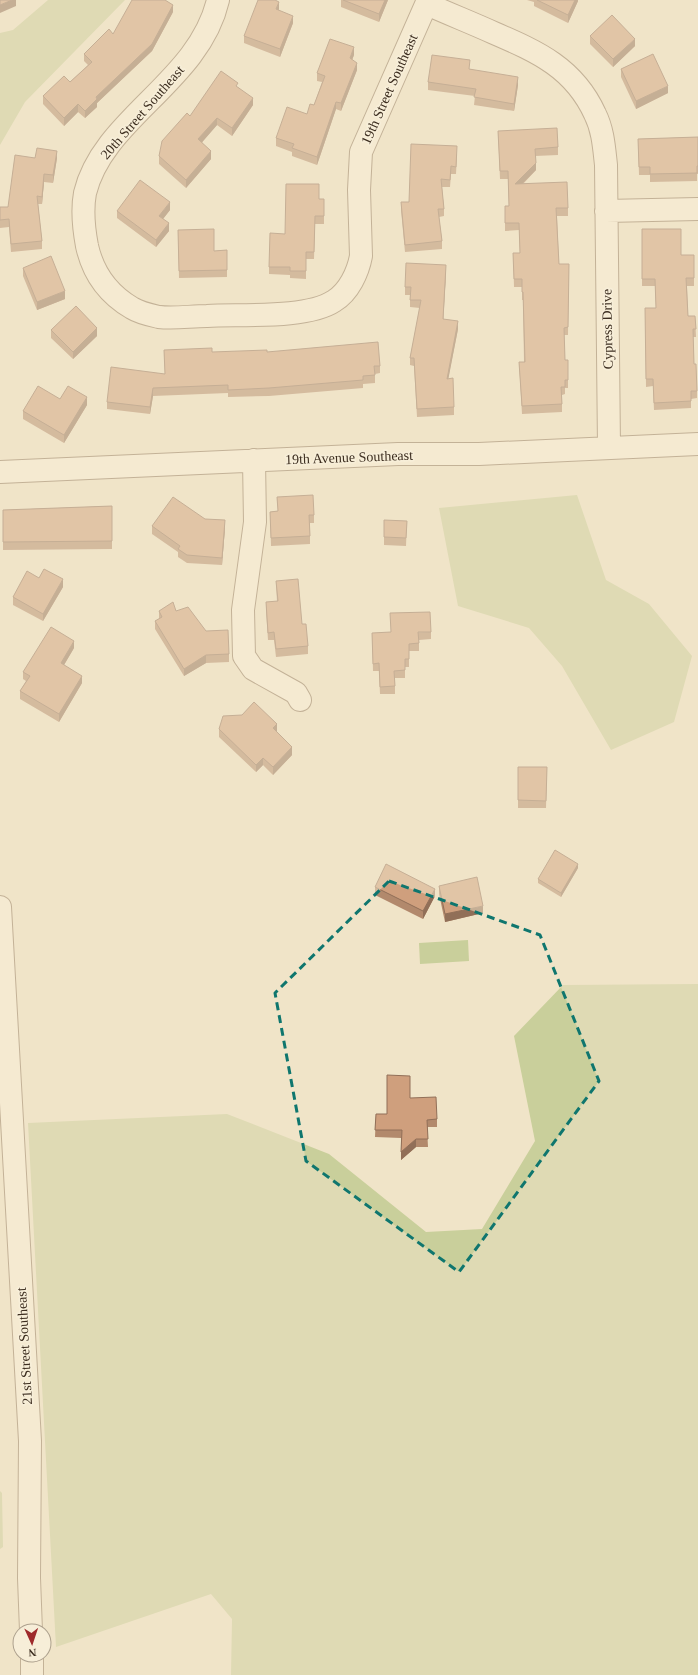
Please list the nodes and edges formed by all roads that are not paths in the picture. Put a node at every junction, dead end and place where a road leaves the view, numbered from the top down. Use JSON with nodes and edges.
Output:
{"nodes":[{"id":1,"x":218,"y":0,"type":"edge"},
{"id":2,"x":428,"y":2,"type":"edge"},
{"id":3,"x":698,"y":209,"type":"edge"},
{"id":4,"x":606,"y":210,"type":"junction"},
{"id":5,"x":341,"y":294,"type":"joint"},
{"id":6,"x":698,"y":444,"type":"edge"},
{"id":7,"x":608,"y":447,"type":"junction"},
{"id":8,"x":254,"y":460,"type":"junction"},
{"id":9,"x":0,"y":472,"type":"edge"},
{"id":10,"x":300,"y":700,"type":"dead end"},
{"id":11,"x":0,"y":907,"type":"edge"},
{"id":12,"x":31,"y":1623,"type":"edge"},
{"id":13,"x":32,"y":1663,"type":"edge"},
{"id":14,"x":32,"y":1675,"type":"edge"}],
"edges":[{"from":1,"to":5,"type":"street","name":"20th Street Southeast"},
{"from":2,"to":4,"type":"street","name":"Cypress Drive"},
{"from":2,"to":5,"type":"street","name":"19th Street Southeast"},
{"from":3,"to":4,"type":"street"},
{"from":4,"to":7,"type":"street","name":"Cypress Drive"},
{"from":6,"to":7,"type":"street","name":"19th Avenue Southeast"},
{"from":7,"to":8,"type":"street","name":"19th Avenue Southeast"},
{"from":8,"to":9,"type":"street","name":"19th Avenue Southeast"},
{"from":8,"to":10,"type":"street"},
{"from":11,"to":12,"type":"street","name":"21st Street Southeast"},
{"from":13,"to":14,"type":"street"}]}
